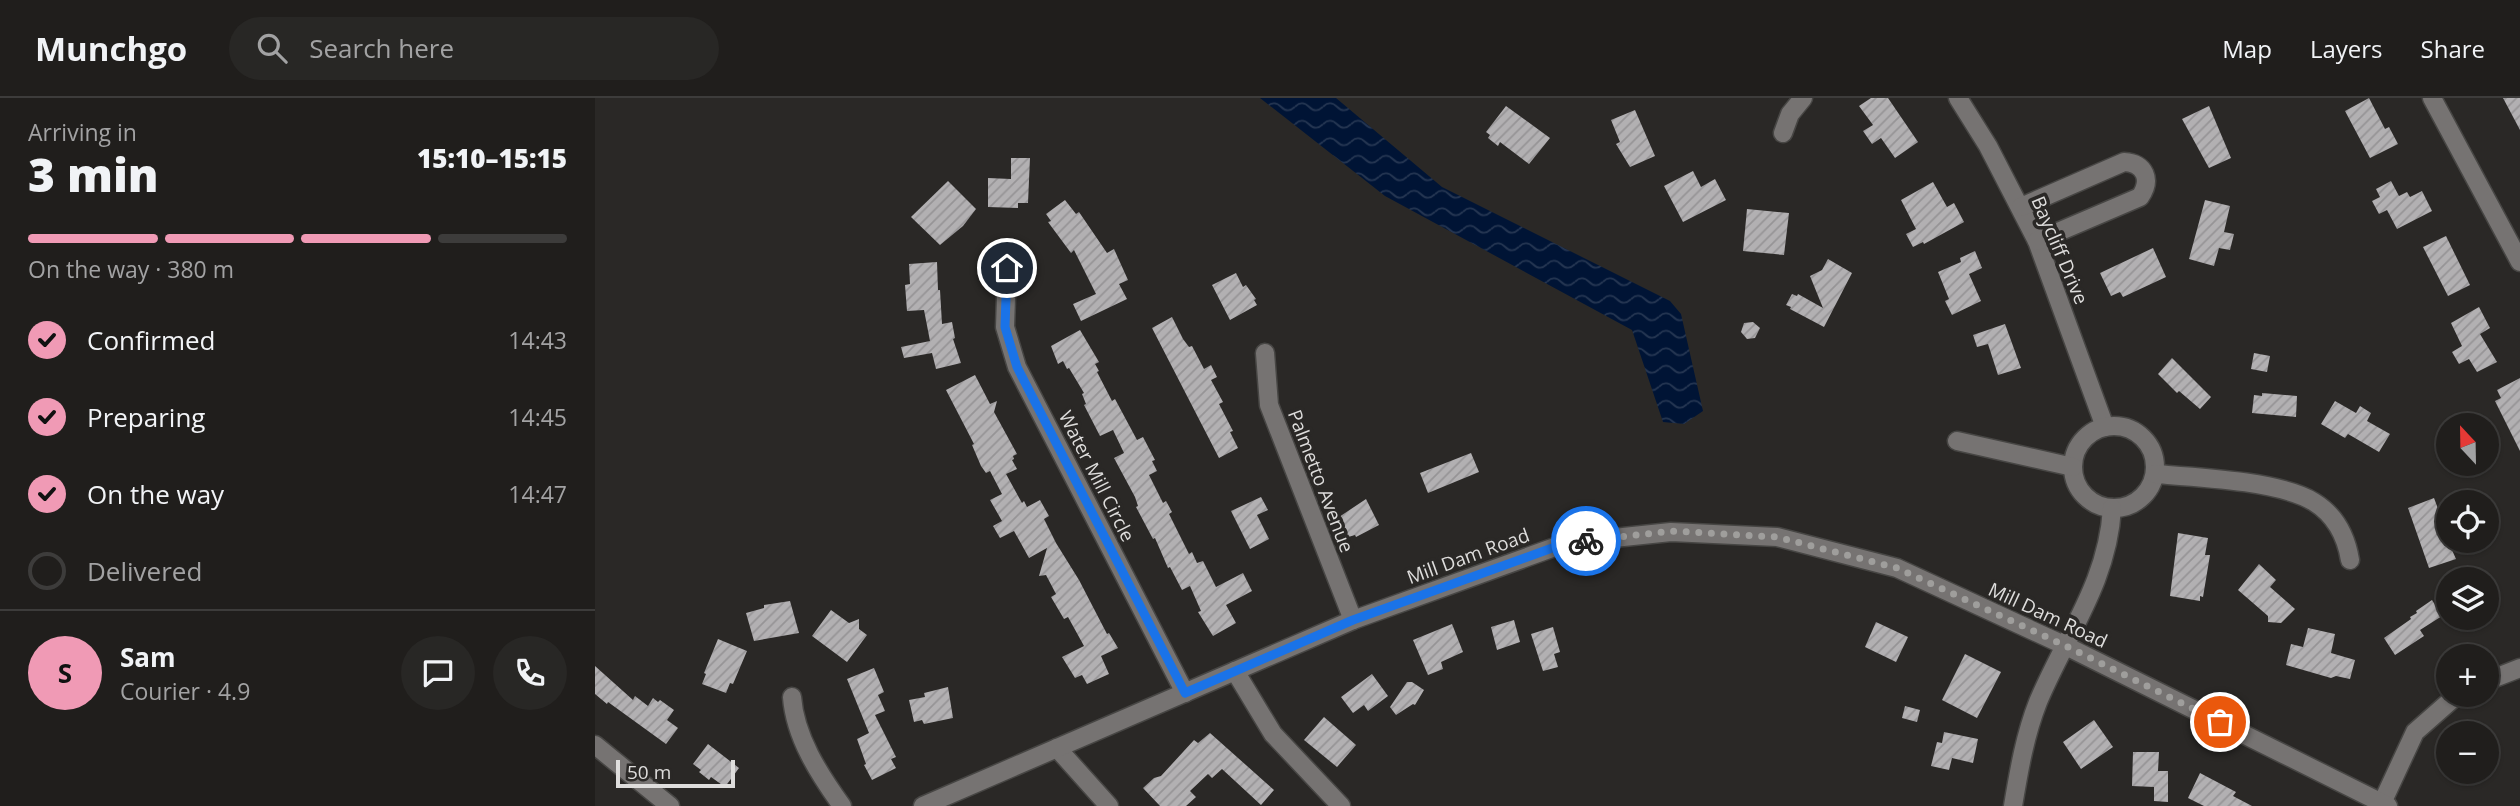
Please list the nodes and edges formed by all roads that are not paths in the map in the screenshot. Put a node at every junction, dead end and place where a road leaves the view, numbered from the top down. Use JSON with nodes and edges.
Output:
{"nodes":[{"id":1,"x":1803,"y":98,"type":"edge"},
{"id":2,"x":1958,"y":98,"type":"edge"},
{"id":3,"x":2432,"y":98,"type":"edge"},
{"id":4,"x":1783,"y":134,"type":"dead end"},
{"id":5,"x":2021,"y":207,"type":"junction"},
{"id":6,"x":2037,"y":240,"type":"junction"},
{"id":7,"x":2520,"y":262,"type":"edge"},
{"id":8,"x":1007,"y":268,"type":"dead end"},
{"id":9,"x":1265,"y":353,"type":"dead end"},
{"id":10,"x":2105,"y":427,"type":"junction"},
{"id":11,"x":1957,"y":441,"type":"dead end"},
{"id":12,"x":2073,"y":467,"type":"junction"},
{"id":13,"x":2155,"y":474,"type":"junction"},
{"id":14,"x":2112,"y":508,"type":"junction"},
{"id":15,"x":2350,"y":560,"type":"dead end"},
{"id":16,"x":1353,"y":620,"type":"junction"},
{"id":17,"x":2066,"y":646,"type":"junction"},
{"id":18,"x":2520,"y":668,"type":"edge"},
{"id":19,"x":1235,"y":671,"type":"junction"},
{"id":20,"x":2499,"y":676,"type":"edge"},
{"id":21,"x":1185,"y":693,"type":"junction"},
{"id":22,"x":792,"y":697,"type":"dead end"},
{"id":23,"x":2444,"y":707,"type":"edge"},
{"id":24,"x":595,"y":745,"type":"edge"},
{"id":25,"x":1057,"y":748,"type":"junction"},
{"id":26,"x":2385,"y":805,"type":"edge"},
{"id":27,"x":670,"y":806,"type":"edge"},
{"id":28,"x":842,"y":806,"type":"edge"},
{"id":29,"x":923,"y":806,"type":"edge"},
{"id":30,"x":1109,"y":806,"type":"edge"},
{"id":31,"x":1341,"y":806,"type":"edge"},
{"id":32,"x":2013,"y":806,"type":"edge"}],
"edges":[{"from":1,"to":4,"type":"street"},
{"from":2,"to":5,"type":"street","name":"Baycliff Drive"},
{"from":3,"to":7,"type":"street"},
{"from":5,"to":6,"type":"street","name":"Baycliff Drive"},
{"from":5,"to":6,"type":"street"},
{"from":6,"to":10,"type":"street","name":"Baycliff Drive"},
{"from":8,"to":21,"type":"street","name":"Water Mill Circle"},
{"from":9,"to":16,"type":"street","name":"Palmetto Avenue"},
{"from":10,"to":12,"type":"street"},
{"from":10,"to":13,"type":"street"},
{"from":11,"to":12,"type":"street"},
{"from":12,"to":14,"type":"street"},
{"from":13,"to":14,"type":"street"},
{"from":13,"to":15,"type":"street"},
{"from":14,"to":17,"type":"street"},
{"from":16,"to":17,"type":"street","name":"Mill Dam Road"},
{"from":16,"to":19,"type":"street","name":"Mill Dam Road"},
{"from":17,"to":26,"type":"street","name":"Mill Dam Road"},
{"from":17,"to":32,"type":"street"},
{"from":18,"to":20,"type":"street"},
{"from":19,"to":21,"type":"street","name":"Mill Dam Road"},
{"from":19,"to":31,"type":"street"},
{"from":21,"to":25,"type":"street","name":"Mill Dam Road"},
{"from":22,"to":28,"type":"street"},
{"from":23,"to":26,"type":"street"},
{"from":24,"to":27,"type":"street"},
{"from":25,"to":29,"type":"street","name":"Mill Dam Road"},
{"from":25,"to":30,"type":"street"}]}
